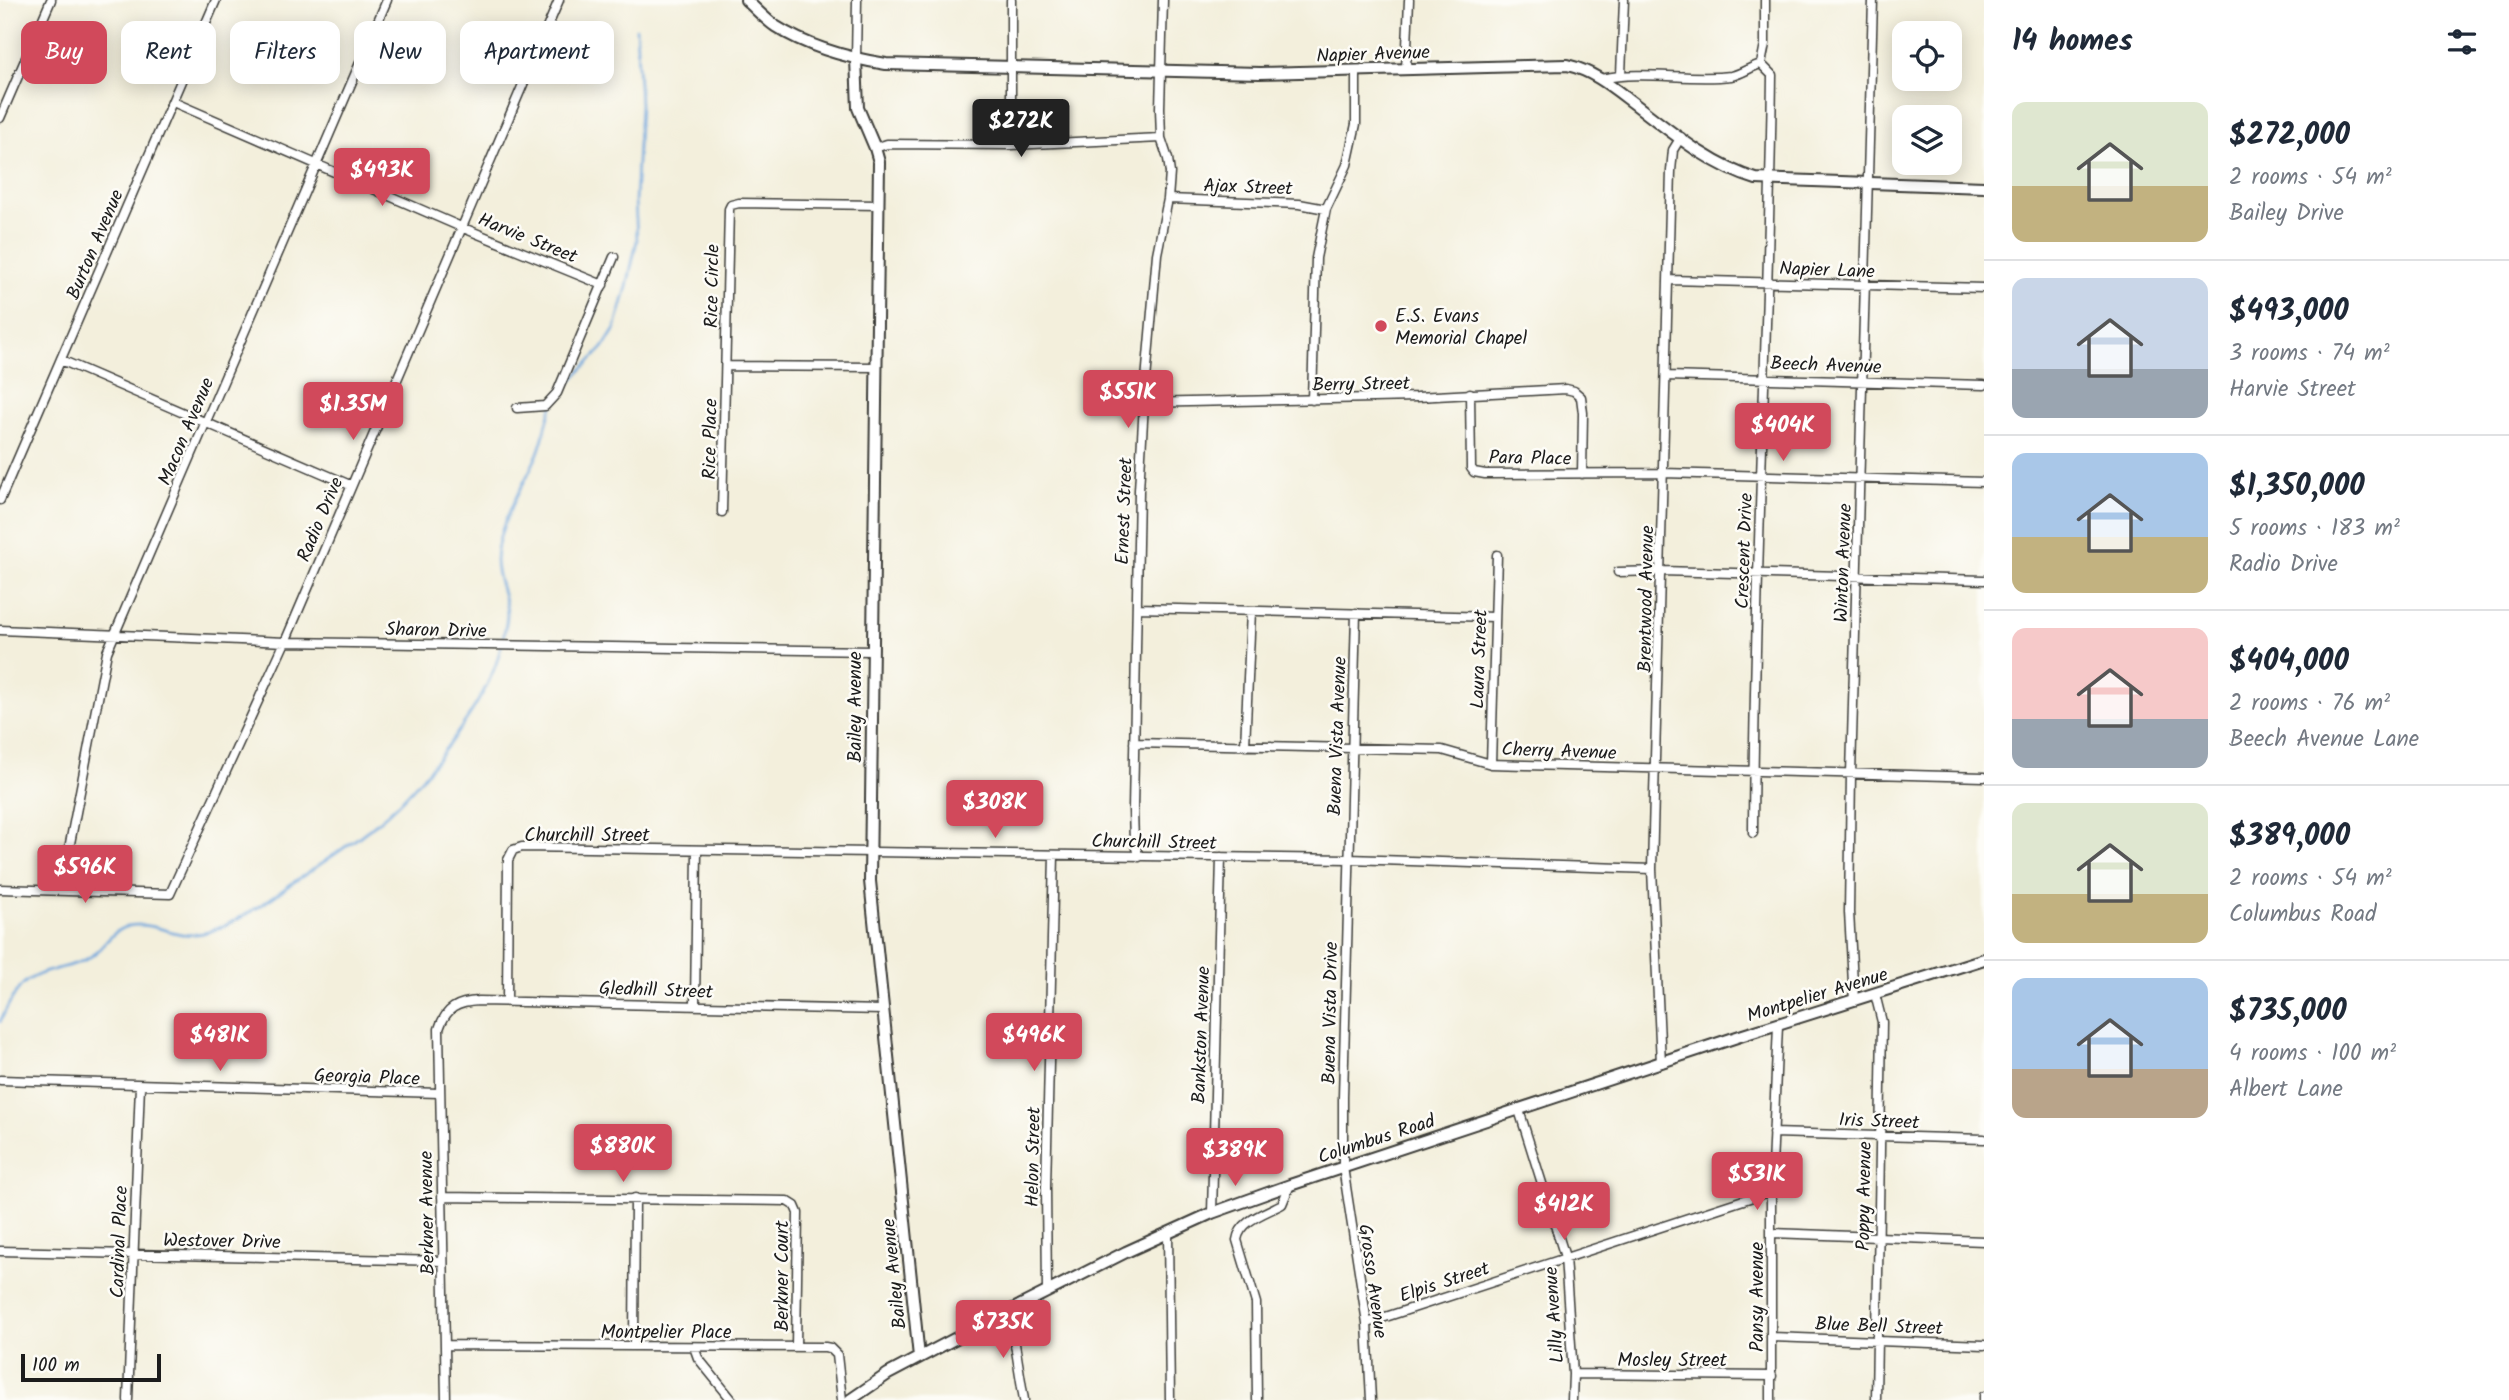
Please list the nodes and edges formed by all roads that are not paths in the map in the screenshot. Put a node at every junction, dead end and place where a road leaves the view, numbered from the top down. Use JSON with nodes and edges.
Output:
{"nodes":[{"id":1,"x":51,"y":0,"type":"edge"},
{"id":2,"x":216,"y":0,"type":"edge"},
{"id":3,"x":387,"y":0,"type":"edge"},
{"id":4,"x":559,"y":0,"type":"edge"},
{"id":5,"x":746,"y":0,"type":"edge"},
{"id":6,"x":857,"y":0,"type":"edge"},
{"id":7,"x":1011,"y":0,"type":"edge"},
{"id":8,"x":1163,"y":0,"type":"edge"},
{"id":9,"x":1409,"y":0,"type":"edge"},
{"id":10,"x":1624,"y":0,"type":"edge"},
{"id":11,"x":1765,"y":0,"type":"edge"},
{"id":12,"x":1873,"y":0,"type":"edge"},
{"id":13,"x":856,"y":59,"type":"junction"},
{"id":14,"x":1761,"y":64,"type":"junction"},
{"id":15,"x":1011,"y":67,"type":"junction"},
{"id":16,"x":1162,"y":70,"type":"junction"},
{"id":17,"x":1406,"y":70,"type":"junction"},
{"id":18,"x":1356,"y":71,"type":"junction"},
{"id":19,"x":1621,"y":75,"type":"junction"},
{"id":20,"x":1601,"y":79,"type":"junction"},
{"id":21,"x":173,"y":102,"type":"junction"},
{"id":22,"x":0,"y":118,"type":"edge"},
{"id":23,"x":1681,"y":137,"type":"junction"},
{"id":24,"x":1161,"y":138,"type":"junction"},
{"id":25,"x":1011,"y":145,"type":"junction"},
{"id":26,"x":876,"y":148,"type":"junction"},
{"id":27,"x":317,"y":163,"type":"junction"},
{"id":28,"x":1771,"y":181,"type":"junction"},
{"id":29,"x":1869,"y":184,"type":"junction"},
{"id":30,"x":1984,"y":187,"type":"edge"},
{"id":31,"x":1168,"y":199,"type":"junction"},
{"id":32,"x":879,"y":205,"type":"junction"},
{"id":33,"x":1326,"y":209,"type":"junction"},
{"id":34,"x":461,"y":227,"type":"junction"},
{"id":35,"x":614,"y":257,"type":"dead end"},
{"id":36,"x":1669,"y":279,"type":"junction"},
{"id":37,"x":1768,"y":283,"type":"junction"},
{"id":38,"x":603,"y":285,"type":"junction"},
{"id":39,"x":1865,"y":286,"type":"junction"},
{"id":40,"x":1984,"y":288,"type":"edge"},
{"id":41,"x":61,"y":360,"type":"junction"},
{"id":42,"x":726,"y":366,"type":"junction"},
{"id":43,"x":877,"y":367,"type":"junction"},
{"id":44,"x":1667,"y":376,"type":"junction"},
{"id":45,"x":1764,"y":378,"type":"junction"},
{"id":46,"x":1862,"y":381,"type":"junction"},
{"id":47,"x":1984,"y":385,"type":"edge"},
{"id":48,"x":1470,"y":393,"type":"junction"},
{"id":49,"x":1312,"y":400,"type":"junction"},
{"id":50,"x":1144,"y":403,"type":"junction"},
{"id":51,"x":517,"y":408,"type":"dead end"},
{"id":52,"x":206,"y":424,"type":"junction"},
{"id":53,"x":1664,"y":473,"type":"junction"},
{"id":54,"x":1583,"y":474,"type":"junction"},
{"id":55,"x":1761,"y":477,"type":"junction"},
{"id":56,"x":1860,"y":480,"type":"junction"},
{"id":57,"x":1984,"y":482,"type":"edge"},
{"id":58,"x":350,"y":485,"type":"junction"},
{"id":59,"x":0,"y":500,"type":"edge"},
{"id":60,"x":722,"y":512,"type":"dead end"},
{"id":61,"x":1497,"y":555,"type":"dead end"},
{"id":62,"x":1661,"y":571,"type":"junction"},
{"id":63,"x":1618,"y":572,"type":"dead end"},
{"id":64,"x":1758,"y":574,"type":"junction"},
{"id":65,"x":1857,"y":577,"type":"junction"},
{"id":66,"x":1984,"y":580,"type":"edge"},
{"id":67,"x":1137,"y":608,"type":"junction"},
{"id":68,"x":1251,"y":611,"type":"junction"},
{"id":69,"x":1356,"y":614,"type":"junction"},
{"id":70,"x":1495,"y":617,"type":"junction"},
{"id":71,"x":0,"y":630,"type":"edge"},
{"id":72,"x":114,"y":635,"type":"junction"},
{"id":73,"x":285,"y":642,"type":"junction"},
{"id":74,"x":872,"y":651,"type":"junction"},
{"id":75,"x":1134,"y":743,"type":"junction"},
{"id":76,"x":1245,"y":746,"type":"junction"},
{"id":77,"x":1352,"y":748,"type":"junction"},
{"id":78,"x":1490,"y":764,"type":"junction"},
{"id":79,"x":1656,"y":769,"type":"junction"},
{"id":80,"x":1753,"y":770,"type":"junction"},
{"id":81,"x":1851,"y":774,"type":"junction"},
{"id":82,"x":1984,"y":777,"type":"edge"},
{"id":83,"x":1753,"y":833,"type":"dead end"},
{"id":84,"x":697,"y":851,"type":"junction"},
{"id":85,"x":871,"y":853,"type":"junction"},
{"id":86,"x":1054,"y":855,"type":"junction"},
{"id":87,"x":1139,"y":857,"type":"junction"},
{"id":88,"x":1221,"y":858,"type":"junction"},
{"id":89,"x":1349,"y":859,"type":"junction"},
{"id":90,"x":1652,"y":869,"type":"junction"},
{"id":91,"x":0,"y":889,"type":"edge"},
{"id":92,"x":61,"y":890,"type":"junction"},
{"id":93,"x":1984,"y":959,"type":"edge"},
{"id":94,"x":1875,"y":994,"type":"junction"},
{"id":95,"x":507,"y":1001,"type":"junction"},
{"id":96,"x":1854,"y":1001,"type":"junction"},
{"id":97,"x":695,"y":1006,"type":"junction"},
{"id":98,"x":883,"y":1010,"type":"junction"},
{"id":99,"x":440,"y":1025,"type":"joint"},
{"id":100,"x":1778,"y":1025,"type":"junction"},
{"id":101,"x":1661,"y":1063,"type":"junction"},
{"id":102,"x":0,"y":1080,"type":"edge"},
{"id":103,"x":140,"y":1085,"type":"junction"},
{"id":104,"x":439,"y":1093,"type":"junction"},
{"id":105,"x":1519,"y":1110,"type":"junction"},
{"id":106,"x":1773,"y":1133,"type":"junction"},
{"id":107,"x":1880,"y":1136,"type":"junction"},
{"id":108,"x":1984,"y":1139,"type":"edge"},
{"id":109,"x":1343,"y":1167,"type":"junction"},
{"id":110,"x":1290,"y":1185,"type":"junction"},
{"id":111,"x":1771,"y":1191,"type":"junction"},
{"id":112,"x":442,"y":1197,"type":"junction"},
{"id":113,"x":635,"y":1198,"type":"junction"},
{"id":114,"x":1212,"y":1213,"type":"junction"},
{"id":115,"x":1168,"y":1233,"type":"junction"},
{"id":116,"x":1772,"y":1233,"type":"junction"},
{"id":117,"x":1878,"y":1238,"type":"junction"},
{"id":118,"x":1984,"y":1241,"type":"edge"},
{"id":119,"x":0,"y":1251,"type":"edge"},
{"id":120,"x":134,"y":1254,"type":"junction"},
{"id":121,"x":1565,"y":1257,"type":"junction"},
{"id":122,"x":443,"y":1261,"type":"junction"},
{"id":123,"x":1047,"y":1292,"type":"junction"},
{"id":124,"x":1006,"y":1314,"type":"junction"},
{"id":125,"x":1367,"y":1323,"type":"junction"},
{"id":126,"x":1772,"y":1337,"type":"junction"},
{"id":127,"x":1876,"y":1339,"type":"junction"},
{"id":128,"x":446,"y":1345,"type":"junction"},
{"id":129,"x":1984,"y":1345,"type":"edge"},
{"id":130,"x":634,"y":1346,"type":"junction"},
{"id":131,"x":694,"y":1347,"type":"junction"},
{"id":132,"x":796,"y":1347,"type":"junction"},
{"id":133,"x":919,"y":1357,"type":"junction"},
{"id":134,"x":1573,"y":1374,"type":"junction"},
{"id":135,"x":1772,"y":1376,"type":"junction"},
{"id":136,"x":128,"y":1400,"type":"edge"},
{"id":137,"x":446,"y":1400,"type":"edge"},
{"id":138,"x":732,"y":1400,"type":"edge"},
{"id":139,"x":842,"y":1400,"type":"edge"},
{"id":140,"x":850,"y":1400,"type":"edge"},
{"id":141,"x":1024,"y":1400,"type":"edge"},
{"id":142,"x":1170,"y":1400,"type":"edge"},
{"id":143,"x":1257,"y":1400,"type":"edge"},
{"id":144,"x":1371,"y":1400,"type":"edge"},
{"id":145,"x":1572,"y":1400,"type":"edge"},
{"id":146,"x":1771,"y":1400,"type":"edge"},
{"id":147,"x":1876,"y":1400,"type":"edge"}],
"edges":[{"from":1,"to":22,"type":"street"},
{"from":2,"to":21,"type":"street","name":"Burton Avenue"},
{"from":3,"to":27,"type":"street","name":"Macon Avenue"},
{"from":4,"to":34,"type":"street","name":"Radio Drive"},
{"from":5,"to":13,"type":"street","name":"Napier Avenue"},
{"from":6,"to":13,"type":"street"},
{"from":7,"to":15,"type":"street"},
{"from":8,"to":16,"type":"street","name":"Ernest Street"},
{"from":9,"to":17,"type":"street"},
{"from":10,"to":19,"type":"street"},
{"from":11,"to":14,"type":"street"},
{"from":12,"to":29,"type":"street","name":"Winton Avenue"},
{"from":13,"to":15,"type":"street","name":"Napier Avenue"},
{"from":13,"to":26,"type":"street","name":"Bailey Avenue"},
{"from":14,"to":19,"type":"street"},
{"from":14,"to":28,"type":"street","name":"Crescent Drive"},
{"from":15,"to":16,"type":"street","name":"Napier Avenue"},
{"from":15,"to":25,"type":"street"},
{"from":16,"to":18,"type":"street","name":"Napier Avenue"},
{"from":16,"to":24,"type":"street","name":"Ernest Street"},
{"from":17,"to":18,"type":"street","name":"Napier Avenue"},
{"from":17,"to":20,"type":"street","name":"Napier Avenue"},
{"from":18,"to":33,"type":"street"},
{"from":19,"to":20,"type":"street"},
{"from":20,"to":23,"type":"street","name":"Napier Avenue"},
{"from":21,"to":27,"type":"street","name":"Harvie Street"},
{"from":21,"to":41,"type":"street","name":"Burton Avenue"},
{"from":23,"to":28,"type":"street","name":"Napier Avenue"},
{"from":23,"to":36,"type":"street","name":"Brentwood Avenue"},
{"from":24,"to":25,"type":"street"},
{"from":24,"to":31,"type":"street","name":"Ernest Street"},
{"from":25,"to":26,"type":"street"},
{"from":26,"to":32,"type":"street","name":"Bailey Avenue"},
{"from":27,"to":34,"type":"street","name":"Harvie Street"},
{"from":27,"to":52,"type":"street","name":"Macon Avenue"},
{"from":28,"to":29,"type":"street","name":"Napier Avenue"},
{"from":28,"to":37,"type":"street","name":"Crescent Drive"},
{"from":29,"to":30,"type":"street","name":"Napier Avenue"},
{"from":29,"to":39,"type":"street","name":"Winton Avenue"},
{"from":31,"to":33,"type":"street","name":"Ajax Street"},
{"from":31,"to":50,"type":"street","name":"Ernest Street"},
{"from":32,"to":42,"type":"street","name":"Rice Circle"},
{"from":32,"to":43,"type":"street","name":"Bailey Avenue"},
{"from":33,"to":49,"type":"street"},
{"from":34,"to":38,"type":"street","name":"Harvie Street"},
{"from":34,"to":58,"type":"street","name":"Radio Drive"},
{"from":35,"to":38,"type":"street"},
{"from":36,"to":37,"type":"street","name":"Napier Lane"},
{"from":36,"to":44,"type":"street","name":"Brentwood Avenue"},
{"from":37,"to":39,"type":"street","name":"Napier Lane"},
{"from":37,"to":45,"type":"street","name":"Crescent Drive"},
{"from":38,"to":51,"type":"street"},
{"from":39,"to":40,"type":"street","name":"Napier Lane"},
{"from":39,"to":46,"type":"street","name":"Winton Avenue"},
{"from":41,"to":52,"type":"street"},
{"from":41,"to":59,"type":"street","name":"Burton Avenue"},
{"from":42,"to":43,"type":"street"},
{"from":42,"to":60,"type":"street","name":"Rice Place"},
{"from":43,"to":74,"type":"street","name":"Bailey Avenue"},
{"from":44,"to":45,"type":"street","name":"Beech Avenue"},
{"from":44,"to":53,"type":"street","name":"Brentwood Avenue"},
{"from":45,"to":46,"type":"street","name":"Beech Avenue"},
{"from":45,"to":55,"type":"street","name":"Crescent Drive"},
{"from":46,"to":47,"type":"street","name":"Beech Avenue"},
{"from":46,"to":56,"type":"street","name":"Winton Avenue"},
{"from":48,"to":49,"type":"street","name":"Berry Street"},
{"from":48,"to":54,"type":"street","name":"Para Place"},
{"from":48,"to":54,"type":"street","name":"Berry Street"},
{"from":49,"to":50,"type":"street","name":"Berry Street"},
{"from":50,"to":67,"type":"street","name":"Ernest Street"},
{"from":52,"to":58,"type":"street"},
{"from":52,"to":72,"type":"street","name":"Macon Avenue"},
{"from":53,"to":54,"type":"street"},
{"from":53,"to":55,"type":"street"},
{"from":53,"to":62,"type":"street","name":"Brentwood Avenue"},
{"from":55,"to":56,"type":"street"},
{"from":55,"to":64,"type":"street","name":"Crescent Drive"},
{"from":56,"to":57,"type":"street"},
{"from":56,"to":65,"type":"street","name":"Winton Avenue"},
{"from":58,"to":73,"type":"street","name":"Radio Drive"},
{"from":61,"to":70,"type":"street","name":"Laura Street"},
{"from":62,"to":63,"type":"street"},
{"from":62,"to":64,"type":"street"},
{"from":62,"to":79,"type":"street","name":"Brentwood Avenue"},
{"from":64,"to":65,"type":"street"},
{"from":64,"to":80,"type":"street","name":"Crescent Drive"},
{"from":65,"to":66,"type":"street"},
{"from":65,"to":81,"type":"street","name":"Winton Avenue"},
{"from":67,"to":68,"type":"street"},
{"from":67,"to":75,"type":"street","name":"Ernest Street"},
{"from":68,"to":69,"type":"street"},
{"from":68,"to":76,"type":"street"},
{"from":69,"to":70,"type":"street"},
{"from":69,"to":77,"type":"street","name":"Buena Vista Avenue"},
{"from":70,"to":78,"type":"street","name":"Laura Street"},
{"from":71,"to":72,"type":"street","name":"Sharon Drive"},
{"from":72,"to":73,"type":"street","name":"Sharon Drive"},
{"from":72,"to":92,"type":"street","name":"Macon Avenue"},
{"from":73,"to":74,"type":"street","name":"Sharon Drive"},
{"from":73,"to":92,"type":"street","name":"Radio Drive"},
{"from":74,"to":85,"type":"street","name":"Bailey Avenue"},
{"from":75,"to":76,"type":"street","name":"Cherry Avenue"},
{"from":75,"to":87,"type":"street","name":"Ernest Street"},
{"from":76,"to":77,"type":"street","name":"Cherry Avenue"},
{"from":77,"to":78,"type":"street","name":"Cherry Avenue"},
{"from":77,"to":89,"type":"street","name":"Buena Vista Avenue"},
{"from":78,"to":79,"type":"street","name":"Cherry Avenue"},
{"from":79,"to":80,"type":"street","name":"Cherry Avenue"},
{"from":79,"to":90,"type":"street","name":"Brentwood Avenue"},
{"from":80,"to":81,"type":"street","name":"Cherry Avenue"},
{"from":80,"to":83,"type":"street","name":"Crescent Drive"},
{"from":81,"to":82,"type":"street","name":"Cherry Avenue"},
{"from":81,"to":96,"type":"street","name":"Winton Avenue"},
{"from":84,"to":85,"type":"street","name":"Churchill Street"},
{"from":84,"to":95,"type":"street","name":"Churchill Street"},
{"from":84,"to":97,"type":"street"},
{"from":85,"to":86,"type":"street","name":"Churchill Street"},
{"from":85,"to":98,"type":"street","name":"Bailey Avenue"},
{"from":86,"to":87,"type":"street","name":"Churchill Street"},
{"from":86,"to":123,"type":"street","name":"Helon Street"},
{"from":87,"to":88,"type":"street","name":"Churchill Street"},
{"from":88,"to":89,"type":"street","name":"Churchill Street"},
{"from":88,"to":114,"type":"street","name":"Bankston Avenue"},
{"from":89,"to":90,"type":"street","name":"Churchill Street"},
{"from":89,"to":109,"type":"street","name":"Buena Vista Drive"},
{"from":90,"to":101,"type":"street","name":"Brentwood Avenue"},
{"from":91,"to":92,"type":"street"},
{"from":93,"to":94,"type":"street","name":"Montpelier Avenue"},
{"from":94,"to":96,"type":"street","name":"Montpelier Avenue"},
{"from":94,"to":107,"type":"street","name":"Poppy Avenue"},
{"from":95,"to":97,"type":"street","name":"Gledhill Street"},
{"from":95,"to":99,"type":"street","name":"Gledhill Street"},
{"from":96,"to":100,"type":"street","name":"Montpelier Avenue"},
{"from":97,"to":98,"type":"street","name":"Gledhill Street"},
{"from":98,"to":133,"type":"street","name":"Bailey Avenue"},
{"from":99,"to":104,"type":"street","name":"Berkner Avenue"},
{"from":100,"to":101,"type":"street","name":"Montpelier Avenue"},
{"from":100,"to":106,"type":"street","name":"Pansy Avenue"},
{"from":101,"to":105,"type":"street","name":"Columbus Road"},
{"from":102,"to":103,"type":"street","name":"Georgia Place"},
{"from":103,"to":104,"type":"street","name":"Georgia Place"},
{"from":103,"to":120,"type":"street","name":"Cardinal Place"},
{"from":104,"to":112,"type":"street","name":"Berkner Avenue"},
{"from":105,"to":109,"type":"street","name":"Columbus Road"},
{"from":105,"to":121,"type":"street","name":"Lilly Avenue"},
{"from":106,"to":107,"type":"street","name":"Iris Street"},
{"from":106,"to":111,"type":"street","name":"Pansy Avenue"},
{"from":107,"to":108,"type":"street","name":"Iris Street"},
{"from":107,"to":117,"type":"street","name":"Poppy Avenue"},
{"from":109,"to":110,"type":"street","name":"Columbus Road"},
{"from":109,"to":125,"type":"street","name":"Grosso Avenue"},
{"from":110,"to":114,"type":"street","name":"Columbus Road"},
{"from":110,"to":143,"type":"street"},
{"from":111,"to":116,"type":"street","name":"Pansy Avenue"},
{"from":111,"to":121,"type":"street","name":"Elpis Street"},
{"from":112,"to":113,"type":"street"},
{"from":112,"to":122,"type":"street","name":"Berkner Avenue"},
{"from":113,"to":130,"type":"street"},
{"from":113,"to":132,"type":"street","name":"Berkner Court"},
{"from":114,"to":115,"type":"street","name":"Columbus Road"},
{"from":115,"to":123,"type":"street","name":"Columbus Road"},
{"from":115,"to":142,"type":"street"},
{"from":116,"to":117,"type":"street"},
{"from":116,"to":126,"type":"street","name":"Pansy Avenue"},
{"from":117,"to":118,"type":"street"},
{"from":117,"to":127,"type":"street","name":"Poppy Avenue"},
{"from":119,"to":120,"type":"street","name":"Westover Drive"},
{"from":120,"to":122,"type":"street","name":"Westover Drive"},
{"from":120,"to":136,"type":"street","name":"Cardinal Place"},
{"from":121,"to":125,"type":"street","name":"Elpis Street"},
{"from":121,"to":134,"type":"street","name":"Lilly Avenue"},
{"from":122,"to":128,"type":"street","name":"Berkner Avenue"},
{"from":123,"to":124,"type":"street","name":"Columbus Road"},
{"from":124,"to":133,"type":"street","name":"Columbus Road"},
{"from":124,"to":141,"type":"street"},
{"from":125,"to":144,"type":"street","name":"Grosso Avenue"},
{"from":126,"to":127,"type":"street","name":"Blue Bell Street"},
{"from":126,"to":135,"type":"street","name":"Pansy Avenue"},
{"from":127,"to":129,"type":"street","name":"Blue Bell Street"},
{"from":127,"to":147,"type":"street","name":"Poppy Avenue"},
{"from":128,"to":130,"type":"street","name":"Montpelier Place"},
{"from":128,"to":137,"type":"street","name":"Berkner Avenue"},
{"from":130,"to":131,"type":"street","name":"Montpelier Place"},
{"from":131,"to":132,"type":"street","name":"Montpelier Place"},
{"from":131,"to":138,"type":"street"},
{"from":132,"to":139,"type":"street","name":"Montpelier Place"},
{"from":133,"to":140,"type":"street","name":"Columbus Road"},
{"from":134,"to":135,"type":"street","name":"Mosley Street"},
{"from":134,"to":145,"type":"street","name":"Lilly Avenue"},
{"from":135,"to":146,"type":"street","name":"Pansy Avenue"}]}
